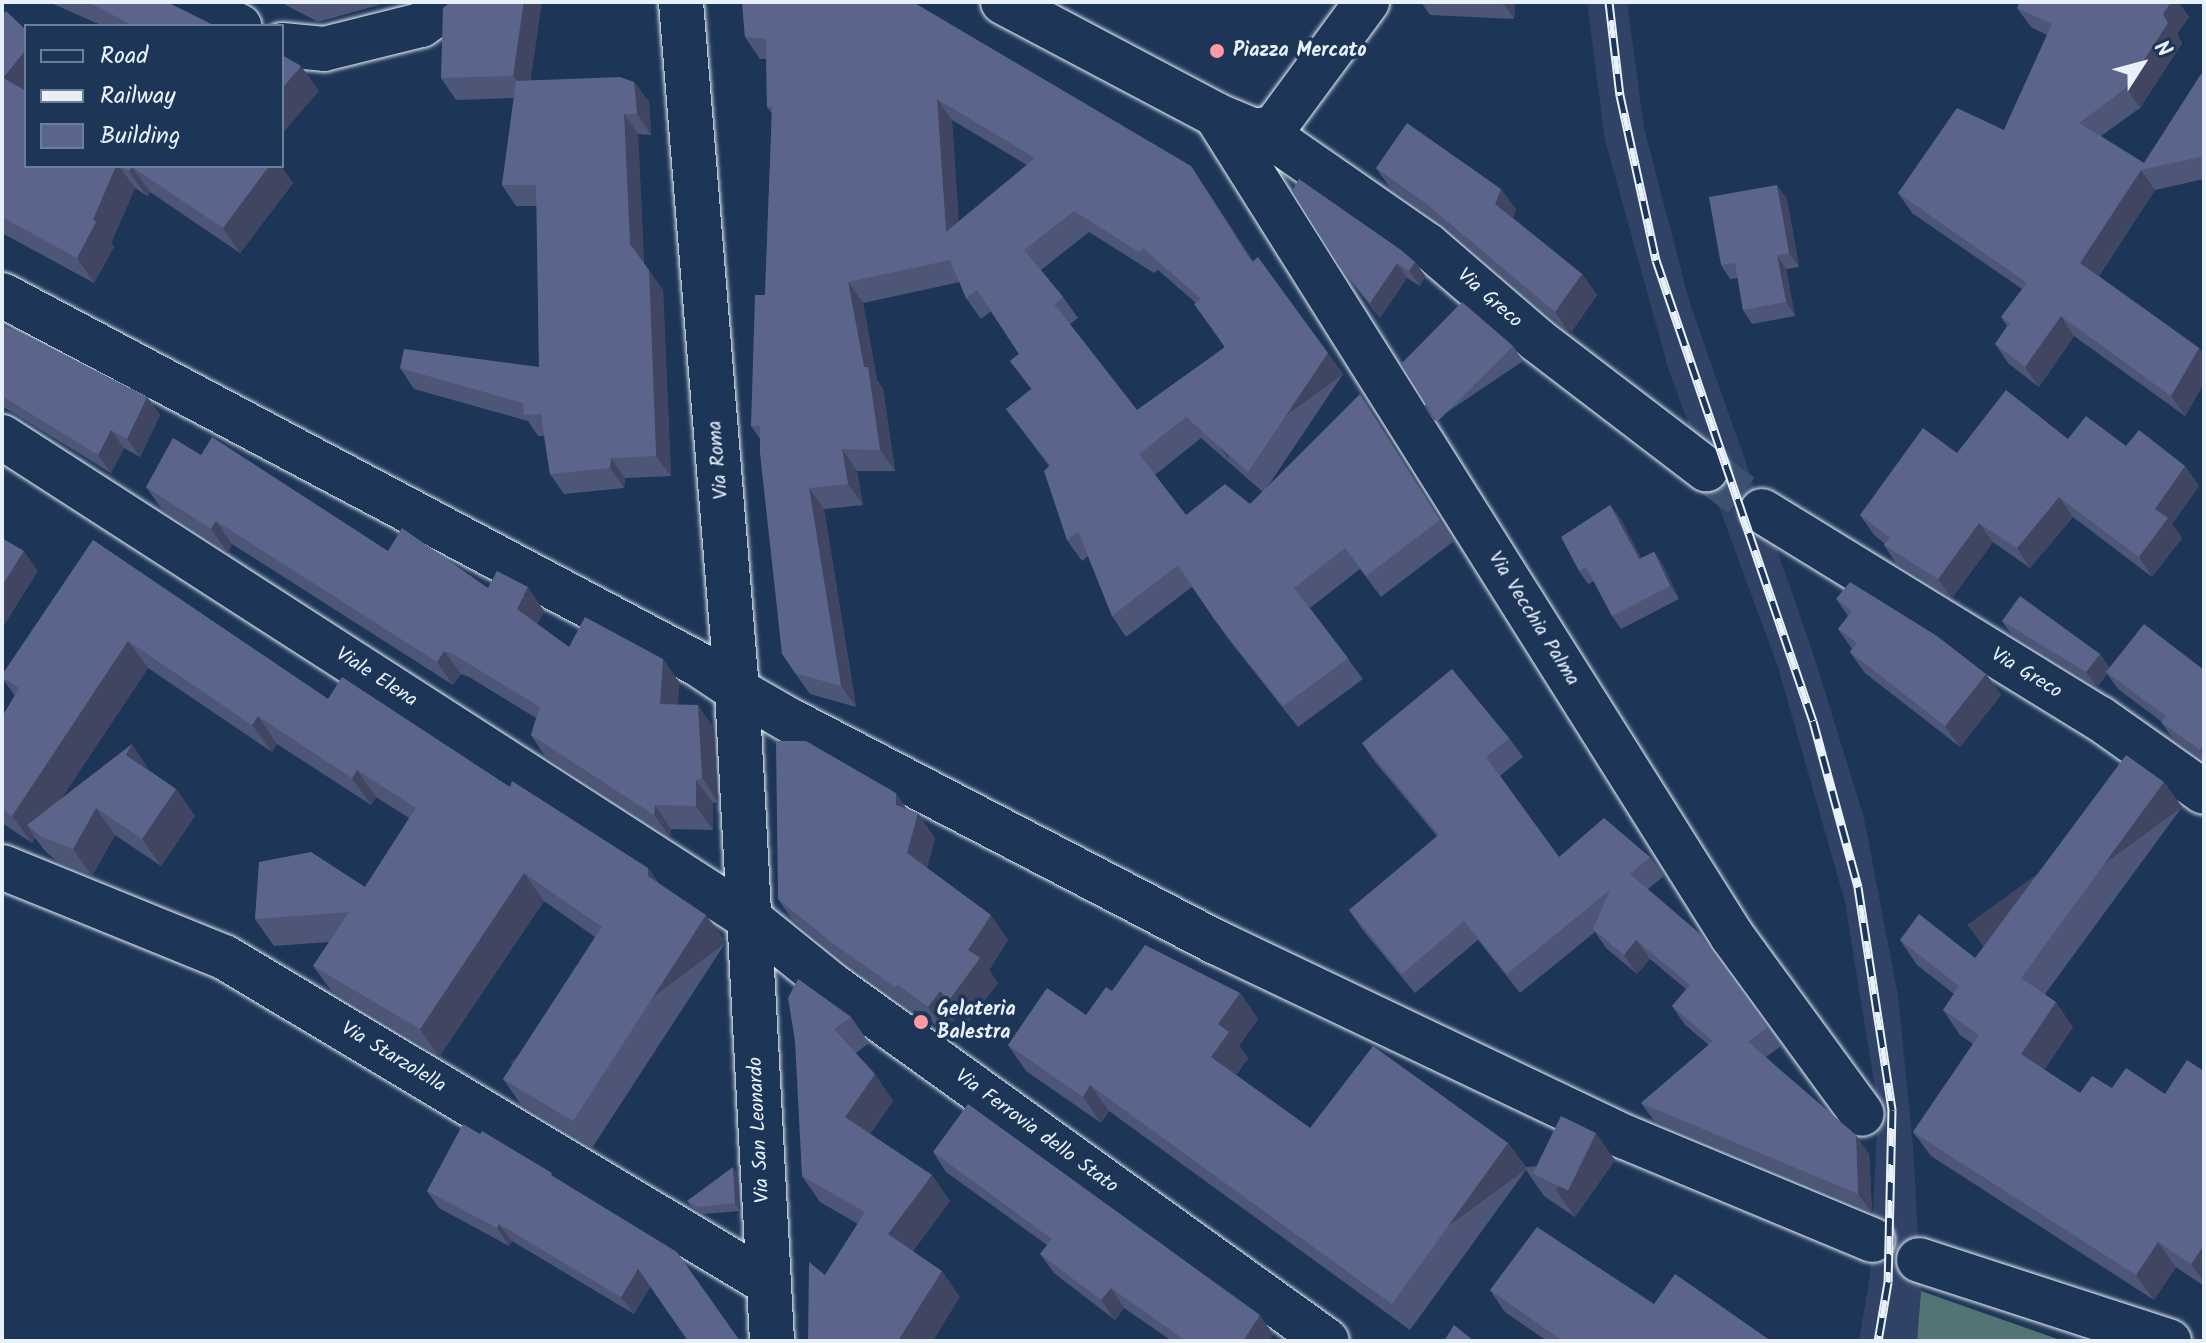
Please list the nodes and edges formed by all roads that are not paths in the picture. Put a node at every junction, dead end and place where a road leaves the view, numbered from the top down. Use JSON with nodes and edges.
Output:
{"nodes":[{"id":1,"x":190,"y":2,"type":"edge"},
{"id":2,"x":454,"y":2,"type":"edge"},
{"id":3,"x":681,"y":2,"type":"edge"},
{"id":4,"x":1003,"y":2,"type":"edge"},
{"id":5,"x":1367,"y":2,"type":"edge"},
{"id":6,"x":235,"y":24,"type":"edge"},
{"id":7,"x":284,"y":45,"type":"edge"},
{"id":8,"x":1216,"y":115,"type":"junction"},
{"id":9,"x":1274,"y":128,"type":"junction"},
{"id":10,"x":2,"y":295,"type":"edge"},
{"id":11,"x":2,"y":437,"type":"edge"},
{"id":12,"x":1706,"y":469,"type":"tunnel mouth"},
{"id":13,"x":1762,"y":511,"type":"tunnel mouth"},
{"id":14,"x":737,"y":690,"type":"junction"},
{"id":15,"x":2204,"y":792,"type":"edge"},
{"id":16,"x":2,"y":867,"type":"edge"},
{"id":17,"x":750,"y":919,"type":"junction"},
{"id":18,"x":1862,"y":1114,"type":"dead end"},
{"id":19,"x":1872,"y":1240,"type":"dead end"},
{"id":20,"x":1919,"y":1260,"type":"dead end"},
{"id":21,"x":768,"y":1283,"type":"junction"},
{"id":22,"x":772,"y":1341,"type":"edge"},
{"id":23,"x":1327,"y":1341,"type":"edge"},
{"id":24,"x":2169,"y":1341,"type":"edge"}],
"edges":[{"from":1,"to":6,"type":"street"},
{"from":2,"to":7,"type":"street"},
{"from":3,"to":14,"type":"street","name":"Via Roma"},
{"from":4,"to":8,"type":"street"},
{"from":5,"to":9,"type":"street"},
{"from":8,"to":9,"type":"street"},
{"from":8,"to":18,"type":"street","name":"Via Vecchia Palma"},
{"from":9,"to":12,"type":"street","name":"Via Greco"},
{"from":10,"to":14,"type":"street"},
{"from":11,"to":17,"type":"street","name":"Viale Elena"},
{"from":13,"to":15,"type":"street","name":"Via Greco"},
{"from":14,"to":17,"type":"street","name":"Via Roma"},
{"from":14,"to":19,"type":"street"},
{"from":16,"to":21,"type":"street","name":"Via Starzolella"},
{"from":17,"to":21,"type":"street","name":"Via San Leonardo"},
{"from":17,"to":23,"type":"street","name":"Via Ferrovia dello Stato"},
{"from":20,"to":24,"type":"street"},
{"from":21,"to":22,"type":"street","name":"Via San Leonardo"}]}
